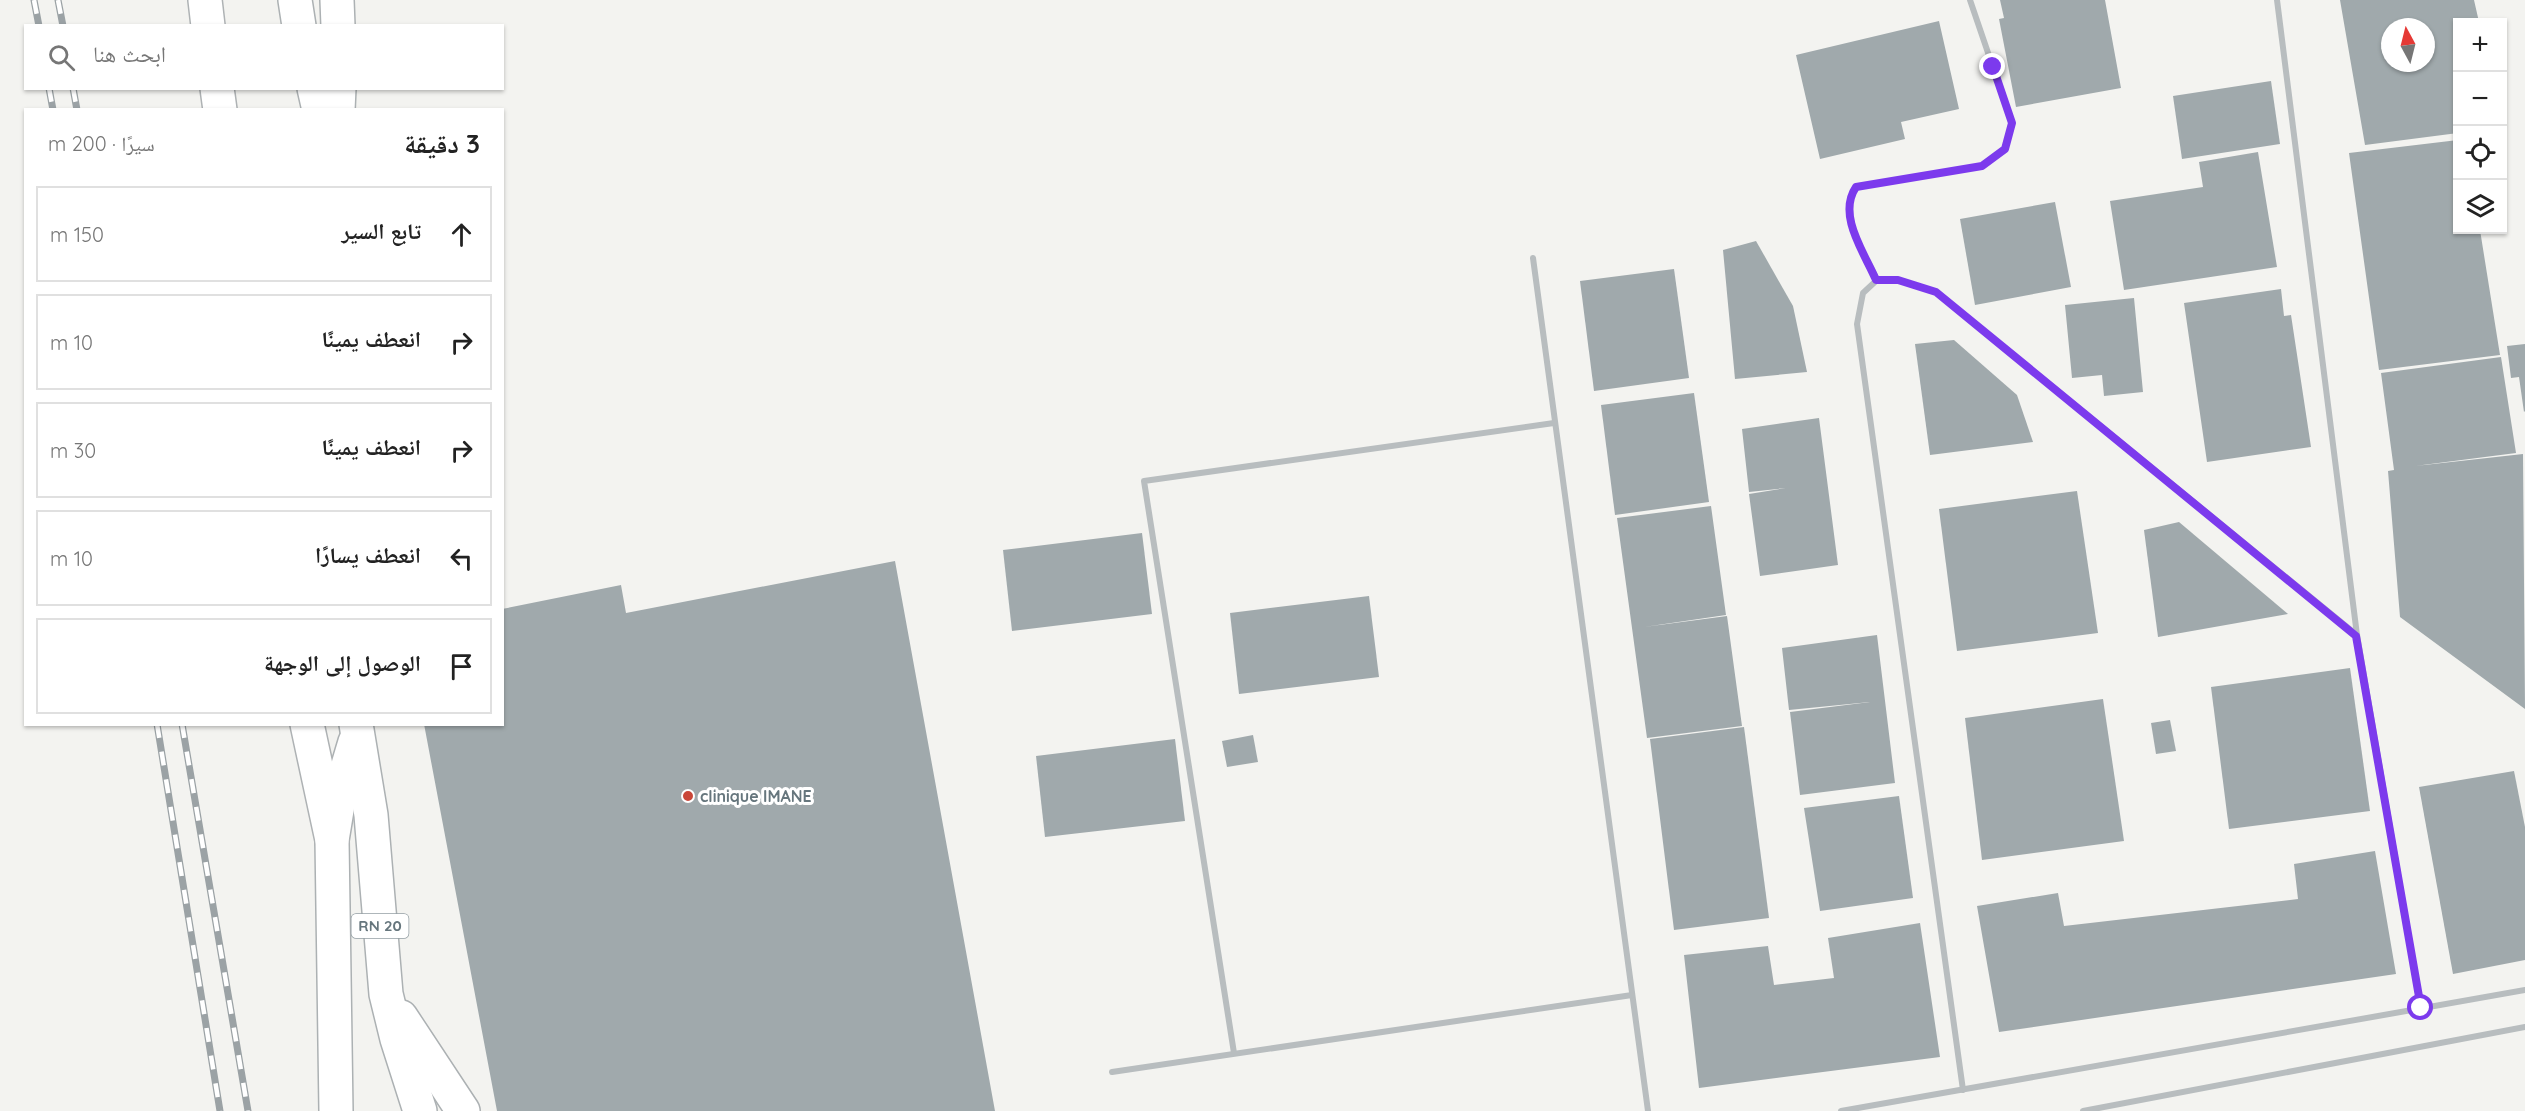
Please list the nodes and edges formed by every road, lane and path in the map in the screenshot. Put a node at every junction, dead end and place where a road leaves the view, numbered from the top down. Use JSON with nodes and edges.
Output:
{"nodes":[{"id":1,"x":205,"y":0,"type":"edge"},
{"id":2,"x":295,"y":0,"type":"edge"},
{"id":3,"x":337,"y":0,"type":"edge"},
{"id":4,"x":1970,"y":0,"type":"edge"},
{"id":5,"x":2277,"y":0,"type":"edge"},
{"id":6,"x":208,"y":24,"type":"edge"},
{"id":7,"x":299,"y":24,"type":"edge"},
{"id":8,"x":338,"y":24,"type":"edge"},
{"id":9,"x":217,"y":90,"type":"edge"},
{"id":10,"x":314,"y":90,"type":"edge"},
{"id":11,"x":339,"y":90,"type":"edge"},
{"id":12,"x":220,"y":108,"type":"edge"},
{"id":13,"x":319,"y":108,"type":"edge"},
{"id":14,"x":338,"y":108,"type":"edge"},
{"id":15,"x":1533,"y":258,"type":"dead end"},
{"id":16,"x":1876,"y":280,"type":"junction"},
{"id":17,"x":1554,"y":423,"type":"junction"},
{"id":18,"x":2356,"y":636,"type":"junction"},
{"id":19,"x":307,"y":726,"type":"edge"},
{"id":20,"x":356,"y":731,"type":"edge"},
{"id":21,"x":332,"y":840,"type":"junction"},
{"id":22,"x":2525,"y":990,"type":"edge"},
{"id":23,"x":386,"y":994,"type":"junction"},
{"id":24,"x":1632,"y":995,"type":"junction"},
{"id":25,"x":2421,"y":1008,"type":"junction"},
{"id":26,"x":2525,"y":1028,"type":"edge"},
{"id":27,"x":1234,"y":1053,"type":"junction"},
{"id":28,"x":1112,"y":1072,"type":"dead end"},
{"id":29,"x":1963,"y":1090,"type":"junction"},
{"id":30,"x":336,"y":1111,"type":"edge"},
{"id":31,"x":420,"y":1111,"type":"edge"},
{"id":32,"x":463,"y":1111,"type":"edge"},
{"id":33,"x":1648,"y":1111,"type":"edge"},
{"id":34,"x":1841,"y":1111,"type":"edge"},
{"id":35,"x":2083,"y":1111,"type":"edge"}],
"edges":[{"from":1,"to":6,"type":"main road"},
{"from":2,"to":7,"type":"main road"},
{"from":3,"to":8,"type":"main road"},
{"from":4,"to":16,"type":"street"},
{"from":5,"to":18,"type":"street"},
{"from":9,"to":12,"type":"main road"},
{"from":10,"to":13,"type":"main road"},
{"from":11,"to":14,"type":"main road"},
{"from":15,"to":17,"type":"street"},
{"from":16,"to":18,"type":"street"},
{"from":16,"to":29,"type":"street"},
{"from":17,"to":24,"type":"street"},
{"from":17,"to":27,"type":"street"},
{"from":18,"to":25,"type":"street"},
{"from":19,"to":21,"type":"main road"},
{"from":20,"to":21,"type":"main road","number":"RN 20"},
{"from":20,"to":23,"type":"main road","number":"RN 20"},
{"from":21,"to":30,"type":"main road","number":"RN 20"},
{"from":22,"to":25,"type":"street"},
{"from":23,"to":31,"type":"main road","number":"RN 20"},
{"from":23,"to":32,"type":"main road"},
{"from":24,"to":27,"type":"street"},
{"from":24,"to":33,"type":"street"},
{"from":25,"to":29,"type":"street"},
{"from":26,"to":35,"type":"street"},
{"from":27,"to":28,"type":"street"},
{"from":29,"to":34,"type":"street"}]}
